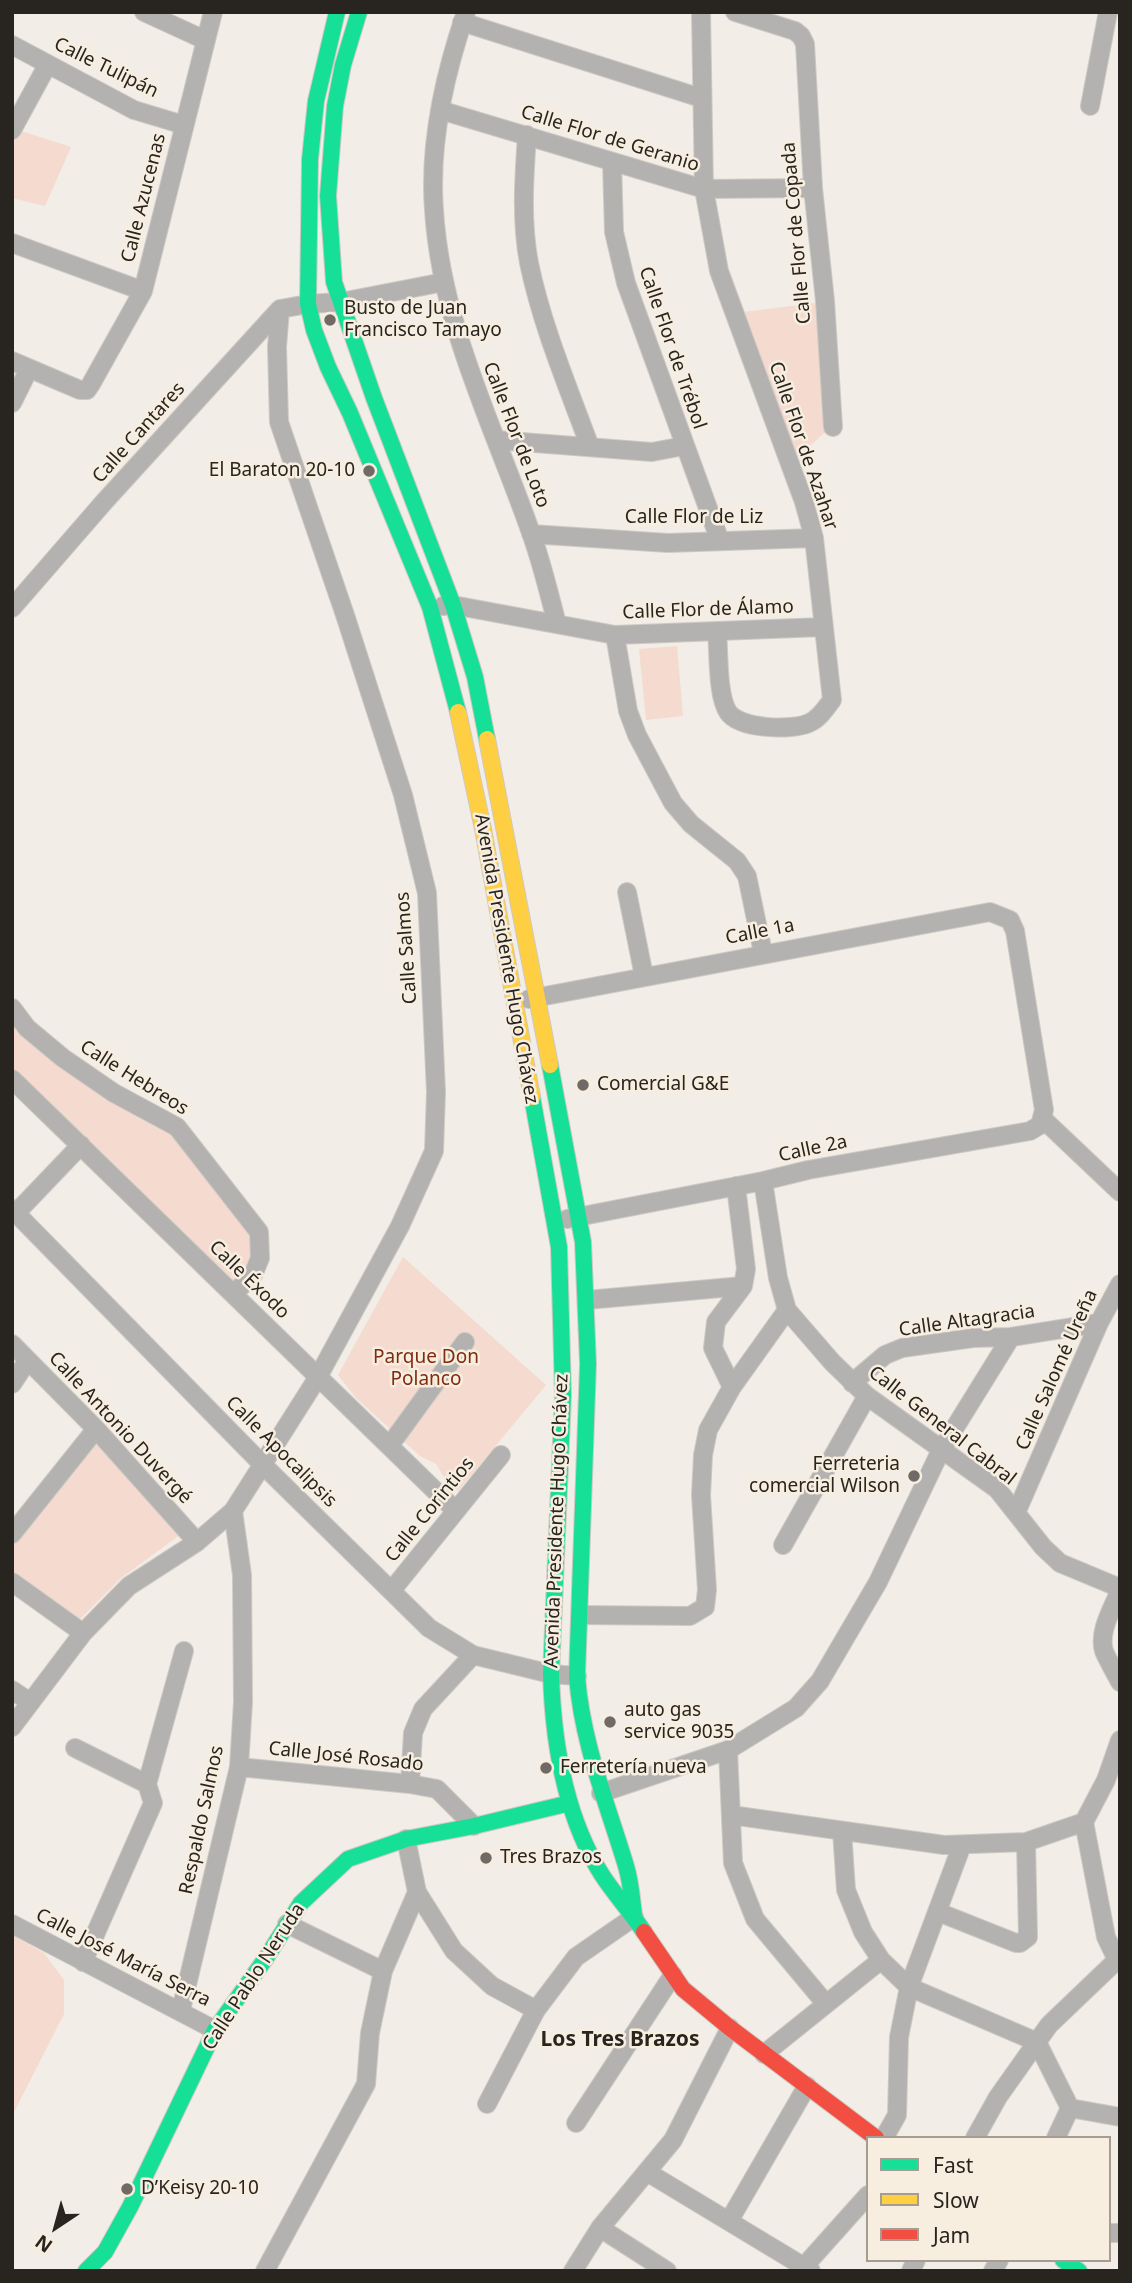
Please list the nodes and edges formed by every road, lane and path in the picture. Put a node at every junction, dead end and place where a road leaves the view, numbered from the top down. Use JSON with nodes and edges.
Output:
{"nodes":[{"id":1,"x":144,"y":12,"type":"edge"},
{"id":2,"x":213,"y":12,"type":"edge"},
{"id":3,"x":337,"y":12,"type":"edge"},
{"id":4,"x":359,"y":12,"type":"edge"},
{"id":5,"x":701,"y":12,"type":"edge"},
{"id":6,"x":735,"y":12,"type":"edge"},
{"id":7,"x":1108,"y":12,"type":"edge"},
{"id":8,"x":464,"y":17,"type":"edge"},
{"id":9,"x":205,"y":40,"type":"junction"},
{"id":10,"x":12,"y":44,"type":"edge"},
{"id":11,"x":48,"y":64,"type":"junction"},
{"id":12,"x":701,"y":98,"type":"junction"},
{"id":13,"x":1090,"y":106,"type":"dead end"},
{"id":14,"x":440,"y":110,"type":"junction"},
{"id":15,"x":184,"y":125,"type":"junction"},
{"id":16,"x":12,"y":130,"type":"edge"},
{"id":17,"x":527,"y":135,"type":"junction"},
{"id":18,"x":612,"y":163,"type":"junction"},
{"id":19,"x":813,"y":188,"type":"junction"},
{"id":20,"x":704,"y":189,"type":"junction"},
{"id":21,"x":12,"y":243,"type":"edge"},
{"id":22,"x":444,"y":282,"type":"junction"},
{"id":23,"x":143,"y":291,"type":"junction"},
{"id":24,"x":341,"y":302,"type":"junction"},
{"id":25,"x":309,"y":304,"type":"junction"},
{"id":26,"x":279,"y":309,"type":"junction"},
{"id":27,"x":12,"y":361,"type":"edge"},
{"id":28,"x":29,"y":369,"type":"junction"},
{"id":29,"x":12,"y":402,"type":"edge"},
{"id":30,"x":833,"y":427,"type":"dead end"},
{"id":31,"x":496,"y":440,"type":"junction"},
{"id":32,"x":684,"y":446,"type":"junction"},
{"id":33,"x":590,"y":447,"type":"junction"},
{"id":34,"x":531,"y":534,"type":"junction"},
{"id":35,"x":814,"y":538,"type":"junction"},
{"id":36,"x":720,"y":541,"type":"junction"},
{"id":37,"x":453,"y":605,"type":"junction"},
{"id":38,"x":430,"y":607,"type":"junction"},
{"id":39,"x":12,"y":608,"type":"edge"},
{"id":40,"x":557,"y":624,"type":"junction"},
{"id":41,"x":823,"y":627,"type":"junction"},
{"id":42,"x":717,"y":631,"type":"junction"},
{"id":43,"x":615,"y":635,"type":"junction"},
{"id":44,"x":627,"y":892,"type":"dead end"},
{"id":45,"x":763,"y":953,"type":"junction"},
{"id":46,"x":644,"y":975,"type":"junction"},
{"id":47,"x":538,"y":997,"type":"junction"},
{"id":48,"x":513,"y":1001,"type":"junction"},
{"id":49,"x":12,"y":1009,"type":"edge"},
{"id":50,"x":12,"y":1079,"type":"edge"},
{"id":51,"x":1043,"y":1115,"type":"junction"},
{"id":52,"x":81,"y":1145,"type":"junction"},
{"id":53,"x":763,"y":1181,"type":"junction"},
{"id":54,"x":736,"y":1186,"type":"junction"},
{"id":55,"x":1120,"y":1192,"type":"edge"},
{"id":56,"x":14,"y":1211,"type":"edge"},
{"id":57,"x":578,"y":1217,"type":"junction"},
{"id":58,"x":553,"y":1221,"type":"junction"},
{"id":59,"x":1120,"y":1284,"type":"edge"},
{"id":60,"x":743,"y":1286,"type":"junction"},
{"id":61,"x":233,"y":1294,"type":"junction"},
{"id":62,"x":587,"y":1300,"type":"junction"},
{"id":63,"x":787,"y":1310,"type":"junction"},
{"id":64,"x":1099,"y":1323,"type":"junction"},
{"id":65,"x":1012,"y":1337,"type":"junction"},
{"id":66,"x":465,"y":1342,"type":"dead end"},
{"id":67,"x":12,"y":1344,"type":"edge"},
{"id":68,"x":28,"y":1360,"type":"junction"},
{"id":69,"x":318,"y":1377,"type":"junction"},
{"id":70,"x":852,"y":1383,"type":"junction"},
{"id":71,"x":12,"y":1384,"type":"edge"},
{"id":72,"x":732,"y":1387,"type":"junction"},
{"id":73,"x":867,"y":1396,"type":"junction"},
{"id":74,"x":96,"y":1429,"type":"junction"},
{"id":75,"x":390,"y":1445,"type":"junction"},
{"id":76,"x":941,"y":1450,"type":"junction"},
{"id":77,"x":501,"y":1455,"type":"dead end"},
{"id":78,"x":263,"y":1465,"type":"junction"},
{"id":79,"x":233,"y":1511,"type":"junction"},
{"id":80,"x":456,"y":1511,"type":"junction"},
{"id":81,"x":1016,"y":1513,"type":"junction"},
{"id":82,"x":12,"y":1534,"type":"edge"},
{"id":83,"x":197,"y":1542,"type":"junction"},
{"id":84,"x":783,"y":1545,"type":"dead end"},
{"id":85,"x":12,"y":1582,"type":"edge"},
{"id":86,"x":1120,"y":1589,"type":"edge"},
{"id":87,"x":392,"y":1590,"type":"junction"},
{"id":88,"x":581,"y":1615,"type":"junction"},
{"id":89,"x":83,"y":1633,"type":"junction"},
{"id":90,"x":184,"y":1651,"type":"dead end"},
{"id":91,"x":473,"y":1655,"type":"junction"},
{"id":92,"x":551,"y":1674,"type":"junction"},
{"id":93,"x":577,"y":1676,"type":"junction"},
{"id":94,"x":1120,"y":1682,"type":"edge"},
{"id":95,"x":12,"y":1690,"type":"edge"},
{"id":96,"x":30,"y":1702,"type":"junction"},
{"id":97,"x":12,"y":1727,"type":"edge"},
{"id":98,"x":1120,"y":1740,"type":"edge"},
{"id":99,"x":75,"y":1748,"type":"dead end"},
{"id":100,"x":728,"y":1750,"type":"junction"},
{"id":101,"x":239,"y":1767,"type":"junction"},
{"id":102,"x":147,"y":1784,"type":"junction"},
{"id":103,"x":410,"y":1784,"type":"junction"},
{"id":104,"x":601,"y":1793,"type":"junction"},
{"id":105,"x":570,"y":1803,"type":"junction"},
{"id":106,"x":731,"y":1815,"type":"junction"},
{"id":107,"x":1084,"y":1822,"type":"junction"},
{"id":108,"x":474,"y":1826,"type":"junction"},
{"id":109,"x":842,"y":1831,"type":"junction"},
{"id":110,"x":406,"y":1839,"type":"junction"},
{"id":111,"x":1026,"y":1842,"type":"junction"},
{"id":112,"x":962,"y":1845,"type":"junction"},
{"id":113,"x":627,"y":1869,"type":"junction"},
{"id":114,"x":602,"y":1875,"type":"junction"},
{"id":115,"x":417,"y":1892,"type":"junction"},
{"id":116,"x":938,"y":1912,"type":"junction"},
{"id":117,"x":634,"y":1917,"type":"junction"},
{"id":118,"x":12,"y":1924,"type":"edge"},
{"id":119,"x":287,"y":1924,"type":"junction"},
{"id":120,"x":881,"y":1960,"type":"junction"},
{"id":121,"x":1119,"y":1960,"type":"edge"},
{"id":122,"x":83,"y":1962,"type":"junction"},
{"id":123,"x":383,"y":1970,"type":"junction"},
{"id":124,"x":673,"y":1975,"type":"junction"},
{"id":125,"x":909,"y":1987,"type":"junction"},
{"id":126,"x":826,"y":2004,"type":"junction"},
{"id":127,"x":181,"y":2010,"type":"junction"},
{"id":128,"x":536,"y":2010,"type":"junction"},
{"id":129,"x":730,"y":2028,"type":"junction"},
{"id":130,"x":215,"y":2030,"type":"junction"},
{"id":131,"x":1037,"y":2042,"type":"junction"},
{"id":132,"x":764,"y":2054,"type":"junction"},
{"id":133,"x":807,"y":2086,"type":"junction"},
{"id":134,"x":487,"y":2104,"type":"dead end"},
{"id":135,"x":1070,"y":2108,"type":"junction"},
{"id":136,"x":1120,"y":2117,"type":"edge"},
{"id":137,"x":576,"y":2123,"type":"dead end"},
{"id":138,"x":873,"y":2136,"type":"edge"},
{"id":139,"x":885,"y":2136,"type":"edge"},
{"id":140,"x":976,"y":2136,"type":"edge"},
{"id":141,"x":1057,"y":2136,"type":"edge"},
{"id":142,"x":647,"y":2172,"type":"junction"},
{"id":143,"x":866,"y":2197,"type":"edge"},
{"id":144,"x":729,"y":2221,"type":"junction"},
{"id":145,"x":600,"y":2228,"type":"junction"},
{"id":146,"x":805,"y":2269,"type":"edge"},
{"id":147,"x":86,"y":2271,"type":"edge"},
{"id":148,"x":265,"y":2271,"type":"edge"},
{"id":149,"x":573,"y":2271,"type":"edge"},
{"id":150,"x":667,"y":2271,"type":"edge"}],
"edges":[{"from":1,"to":9,"type":"street"},
{"from":2,"to":9,"type":"street","name":"Calle Azucenas"},
{"from":3,"to":25,"type":"main road","name":"Avenida Presidente Hugo Chávez"},
{"from":4,"to":24,"type":"main road","name":"Avenida Presidente Hugo Chávez"},
{"from":5,"to":12,"type":"street","name":"Calle Flor de Azahar"},
{"from":6,"to":19,"type":"street","name":"Calle Flor de Copada"},
{"from":7,"to":13,"type":"street"},
{"from":8,"to":12,"type":"street"},
{"from":8,"to":14,"type":"street","name":"Calle Flor de Loto"},
{"from":9,"to":15,"type":"street","name":"Calle Azucenas"},
{"from":10,"to":11,"type":"street","name":"Calle Tulipán"},
{"from":11,"to":15,"type":"street","name":"Calle Tulipán"},
{"from":11,"to":16,"type":"street"},
{"from":12,"to":20,"type":"street","name":"Calle Flor de Azahar"},
{"from":14,"to":17,"type":"street","name":"Calle Flor de Geranio"},
{"from":14,"to":22,"type":"street","name":"Calle Flor de Loto"},
{"from":15,"to":23,"type":"street","name":"Calle Azucenas"},
{"from":17,"to":18,"type":"street","name":"Calle Flor de Geranio"},
{"from":17,"to":33,"type":"street"},
{"from":18,"to":20,"type":"street","name":"Calle Flor de Geranio"},
{"from":18,"to":32,"type":"street","name":"Calle Flor de Trébol"},
{"from":19,"to":20,"type":"street","name":"Calle Flor de Geranio"},
{"from":19,"to":30,"type":"street","name":"Calle Flor de Copada"},
{"from":20,"to":35,"type":"street","name":"Calle Flor de Azahar"},
{"from":21,"to":23,"type":"street"},
{"from":22,"to":24,"type":"street"},
{"from":22,"to":31,"type":"street","name":"Calle Flor de Loto"},
{"from":23,"to":28,"type":"street","name":"Calle Azucenas"},
{"from":24,"to":25,"type":"street"},
{"from":24,"to":37,"type":"main road","name":"Avenida Presidente Hugo Chávez"},
{"from":25,"to":26,"type":"street"},
{"from":25,"to":38,"type":"main road","name":"Avenida Presidente Hugo Chávez"},
{"from":26,"to":39,"type":"street","name":"Calle Cantares"},
{"from":26,"to":69,"type":"street","name":"Calle Salmos"},
{"from":27,"to":28,"type":"street"},
{"from":28,"to":29,"type":"street"},
{"from":31,"to":33,"type":"street"},
{"from":31,"to":34,"type":"street","name":"Calle Flor de Loto"},
{"from":32,"to":33,"type":"street"},
{"from":32,"to":36,"type":"street","name":"Calle Flor de Trébol"},
{"from":34,"to":36,"type":"street","name":"Calle Flor de Liz"},
{"from":34,"to":40,"type":"street","name":"Calle Flor de Loto"},
{"from":35,"to":36,"type":"street","name":"Calle Flor de Liz"},
{"from":35,"to":41,"type":"street","name":"Calle Flor de Azahar"},
{"from":37,"to":38,"type":"street","name":"Calle Flor de Álamo"},
{"from":37,"to":40,"type":"street","name":"Calle Flor de Álamo"},
{"from":37,"to":47,"type":"main road","name":"Avenida Presidente Hugo Chávez"},
{"from":38,"to":48,"type":"main road","name":"Avenida Presidente Hugo Chávez"},
{"from":40,"to":43,"type":"street","name":"Calle Flor de Álamo"},
{"from":41,"to":42,"type":"street","name":"Calle Flor de Álamo"},
{"from":41,"to":42,"type":"street","name":"Calle Flor de Azahar"},
{"from":42,"to":43,"type":"street","name":"Calle Flor de Álamo"},
{"from":43,"to":45,"type":"street"},
{"from":44,"to":46,"type":"street"},
{"from":45,"to":46,"type":"street","name":"Calle 1a"},
{"from":45,"to":51,"type":"street","name":"Calle 1a"},
{"from":46,"to":47,"type":"street","name":"Calle 1a"},
{"from":47,"to":48,"type":"street","name":"Calle 1a"},
{"from":47,"to":57,"type":"main road","name":"Avenida Presidente Hugo Chávez"},
{"from":48,"to":58,"type":"main road","name":"Avenida Presidente Hugo Chávez"},
{"from":49,"to":61,"type":"street","name":"Calle Hebreos"},
{"from":50,"to":52,"type":"street","name":"Calle Éxodo"},
{"from":51,"to":53,"type":"street","name":"Calle 2a"},
{"from":51,"to":55,"type":"street"},
{"from":52,"to":56,"type":"street"},
{"from":52,"to":61,"type":"street","name":"Calle Éxodo"},
{"from":53,"to":54,"type":"street","name":"Calle 2a"},
{"from":53,"to":63,"type":"street","name":"Calle General Cabral"},
{"from":54,"to":57,"type":"street","name":"Calle 2a"},
{"from":54,"to":60,"type":"street"},
{"from":56,"to":78,"type":"street","name":"Calle Apocalipsis"},
{"from":57,"to":58,"type":"street","name":"Calle 2a"},
{"from":57,"to":62,"type":"main road","name":"Avenida Presidente Hugo Chávez"},
{"from":58,"to":92,"type":"main road","name":"Avenida Presidente Hugo Chávez"},
{"from":59,"to":64,"type":"street","name":"Calle Salomé Ureña"},
{"from":60,"to":62,"type":"street"},
{"from":60,"to":72,"type":"street"},
{"from":61,"to":69,"type":"street","name":"Calle Éxodo"},
{"from":62,"to":88,"type":"main road","name":"Avenida Presidente Hugo Chávez"},
{"from":63,"to":70,"type":"street","name":"Calle General Cabral"},
{"from":63,"to":72,"type":"street"},
{"from":64,"to":65,"type":"street","name":"Calle Altagracia"},
{"from":64,"to":81,"type":"street","name":"Calle Salomé Ureña"},
{"from":65,"to":70,"type":"street","name":"Calle Altagracia"},
{"from":65,"to":76,"type":"street"},
{"from":66,"to":75,"type":"street"},
{"from":67,"to":68,"type":"street","name":"Calle Antonio Duvergé"},
{"from":68,"to":71,"type":"street"},
{"from":68,"to":74,"type":"street","name":"Calle Antonio Duvergé"},
{"from":69,"to":75,"type":"street","name":"Calle Éxodo"},
{"from":69,"to":78,"type":"street","name":"Calle Salmos"},
{"from":70,"to":73,"type":"street","name":"Calle General Cabral"},
{"from":72,"to":88,"type":"street"},
{"from":73,"to":76,"type":"street","name":"Calle General Cabral"},
{"from":73,"to":84,"type":"street"},
{"from":74,"to":82,"type":"street"},
{"from":74,"to":83,"type":"street","name":"Calle Antonio Duvergé"},
{"from":75,"to":80,"type":"street","name":"Calle Éxodo"},
{"from":76,"to":81,"type":"street","name":"Calle General Cabral"},
{"from":76,"to":100,"type":"street"},
{"from":77,"to":80,"type":"street","name":"Calle Corintios"},
{"from":78,"to":79,"type":"street","name":"Calle Salmos"},
{"from":78,"to":87,"type":"street","name":"Calle Apocalipsis"},
{"from":79,"to":83,"type":"street","name":"Calle Salmos"},
{"from":79,"to":101,"type":"street","name":"Respaldo Salmos"},
{"from":80,"to":87,"type":"street","name":"Calle Corintios"},
{"from":81,"to":86,"type":"street","name":"Calle General Cabral"},
{"from":83,"to":89,"type":"street","name":"Calle Salmos"},
{"from":85,"to":89,"type":"street"},
{"from":86,"to":94,"type":"street","name":"Calle General Cabral"},
{"from":87,"to":91,"type":"street","name":"Calle Apocalipsis"},
{"from":88,"to":93,"type":"main road","name":"Avenida Presidente Hugo Chávez"},
{"from":89,"to":96,"type":"street","name":"Calle Salmos"},
{"from":90,"to":102,"type":"street"},
{"from":91,"to":92,"type":"street","name":"Calle Apocalipsis"},
{"from":91,"to":103,"type":"street"},
{"from":92,"to":93,"type":"street","name":"Calle Apocalipsis"},
{"from":92,"to":105,"type":"main road","name":"Avenida Presidente Hugo Chávez"},
{"from":93,"to":104,"type":"main road","name":"Avenida Presidente Hugo Chávez"},
{"from":95,"to":96,"type":"street"},
{"from":96,"to":97,"type":"street","name":"Calle Salmos"},
{"from":98,"to":107,"type":"street"},
{"from":99,"to":102,"type":"street"},
{"from":100,"to":104,"type":"street"},
{"from":100,"to":106,"type":"street"},
{"from":101,"to":103,"type":"street","name":"Calle José Rosado"},
{"from":101,"to":127,"type":"street","name":"Respaldo Salmos"},
{"from":102,"to":122,"type":"street"},
{"from":103,"to":108,"type":"street","name":"Calle José Rosado"},
{"from":104,"to":113,"type":"main road","name":"Avenida Presidente Hugo Chávez"},
{"from":105,"to":108,"type":"main road","name":"Calle Pablo Neruda"},
{"from":105,"to":114,"type":"main road","name":"Avenida Presidente Hugo Chávez"},
{"from":106,"to":109,"type":"street"},
{"from":106,"to":126,"type":"street"},
{"from":107,"to":111,"type":"street"},
{"from":107,"to":121,"type":"street"},
{"from":108,"to":110,"type":"main road","name":"Calle Pablo Neruda"},
{"from":109,"to":112,"type":"street"},
{"from":109,"to":120,"type":"street"},
{"from":110,"to":115,"type":"street"},
{"from":110,"to":119,"type":"main road","name":"Calle Pablo Neruda"},
{"from":111,"to":112,"type":"street"},
{"from":111,"to":116,"type":"street"},
{"from":112,"to":116,"type":"street"},
{"from":113,"to":114,"type":"main road"},
{"from":113,"to":117,"type":"main road","name":"Avenida Presidente Hugo Chávez"},
{"from":114,"to":117,"type":"main road","name":"Avenida Presidente Hugo Chávez"},
{"from":115,"to":123,"type":"street"},
{"from":115,"to":128,"type":"street"},
{"from":116,"to":125,"type":"street"},
{"from":117,"to":124,"type":"main road","name":"Avenida Presidente Hugo Chávez"},
{"from":117,"to":128,"type":"street"},
{"from":118,"to":122,"type":"street","name":"Calle José María Serra"},
{"from":119,"to":123,"type":"street"},
{"from":119,"to":130,"type":"main road","name":"Calle Pablo Neruda"},
{"from":120,"to":125,"type":"street"},
{"from":120,"to":126,"type":"street"},
{"from":121,"to":131,"type":"street"},
{"from":122,"to":127,"type":"street","name":"Calle José María Serra"},
{"from":123,"to":148,"type":"street"},
{"from":124,"to":129,"type":"main road","name":"Avenida Presidente Hugo Chávez"},
{"from":124,"to":137,"type":"street"},
{"from":125,"to":131,"type":"street"},
{"from":125,"to":139,"type":"street"},
{"from":126,"to":132,"type":"street"},
{"from":127,"to":130,"type":"street","name":"Calle José María Serra"},
{"from":128,"to":134,"type":"street"},
{"from":129,"to":132,"type":"main road","name":"Avenida Presidente Hugo Chávez"},
{"from":129,"to":142,"type":"street"},
{"from":130,"to":147,"type":"main road","name":"Calle Pablo Neruda"},
{"from":131,"to":135,"type":"street"},
{"from":131,"to":140,"type":"street"},
{"from":132,"to":133,"type":"main road","name":"Avenida Presidente Hugo Chávez"},
{"from":133,"to":138,"type":"main road","name":"Avenida Presidente Hugo Chávez"},
{"from":133,"to":144,"type":"street"},
{"from":135,"to":136,"type":"street"},
{"from":135,"to":141,"type":"street"},
{"from":142,"to":144,"type":"street"},
{"from":142,"to":145,"type":"street"},
{"from":143,"to":146,"type":"street"},
{"from":144,"to":146,"type":"street"},
{"from":145,"to":149,"type":"street"},
{"from":145,"to":150,"type":"street"}]}
